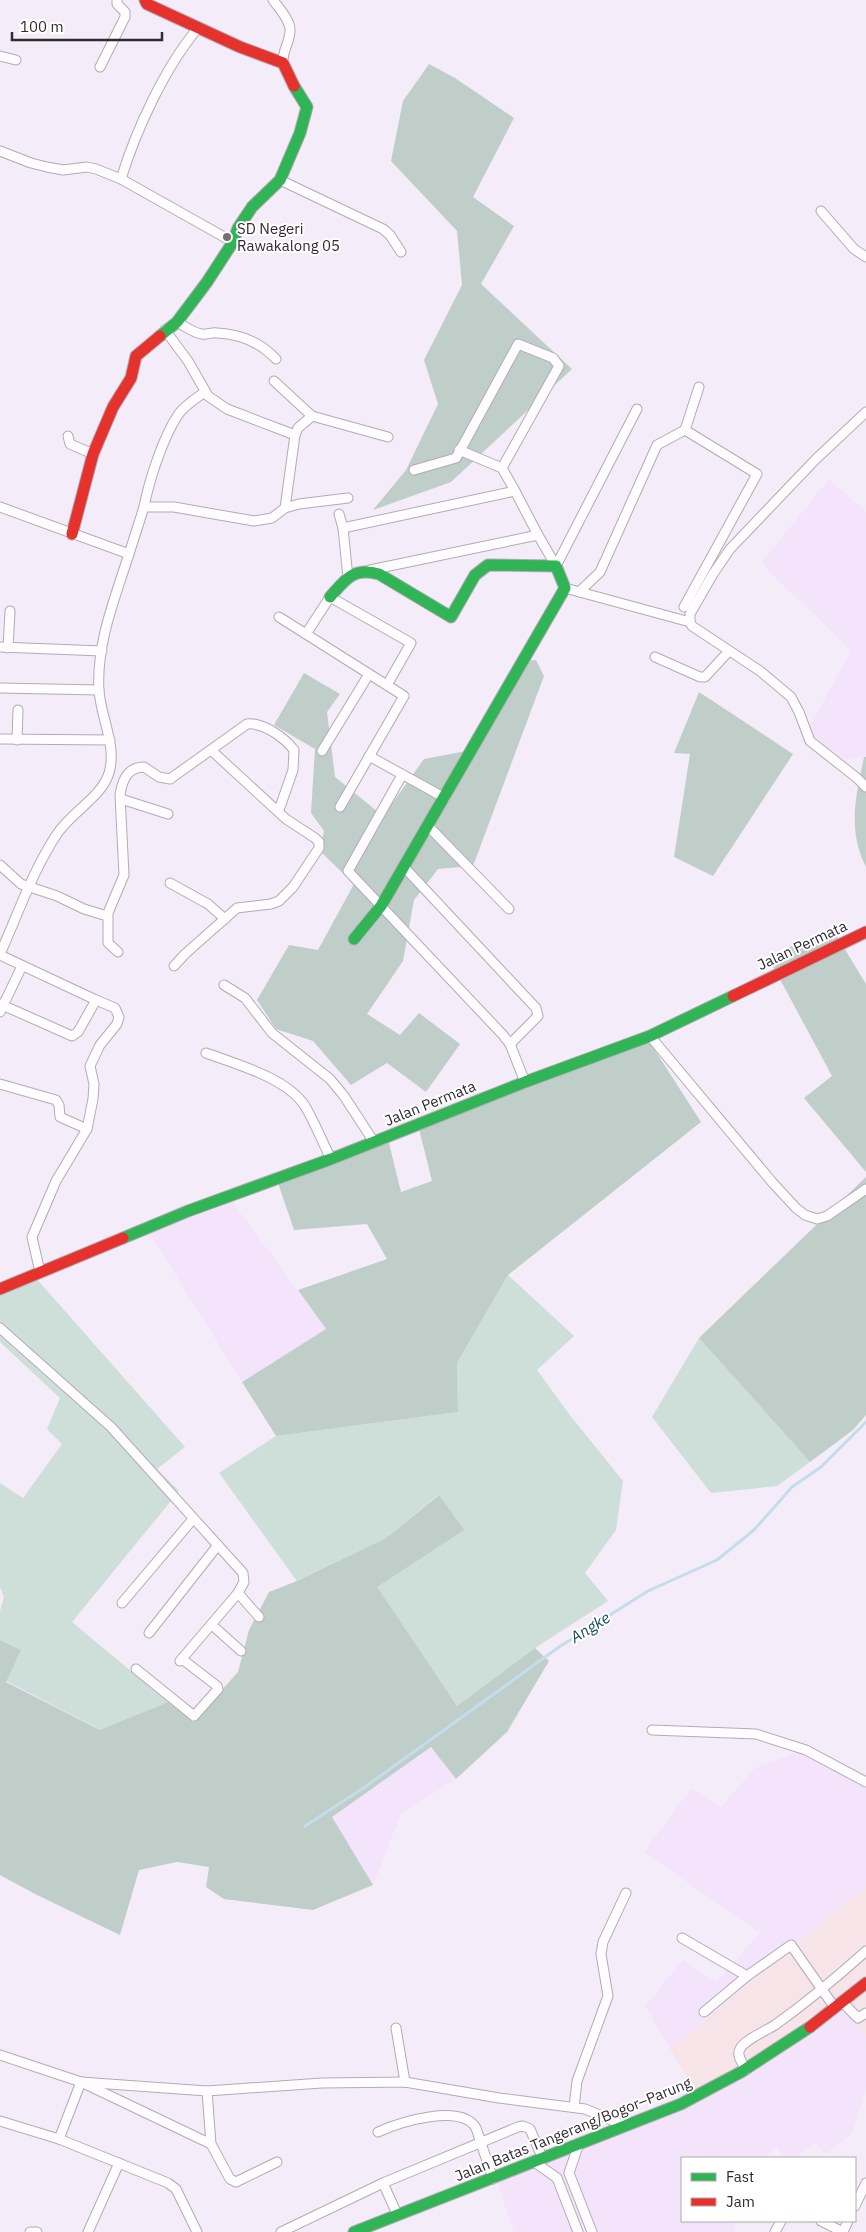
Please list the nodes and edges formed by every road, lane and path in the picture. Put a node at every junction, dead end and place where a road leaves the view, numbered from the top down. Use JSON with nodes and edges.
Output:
{"nodes":[{"id":1,"x":117,"y":0,"type":"edge"},
{"id":2,"x":144,"y":0,"type":"edge"},
{"id":3,"x":273,"y":0,"type":"edge"},
{"id":4,"x":198,"y":28,"type":"junction"},
{"id":5,"x":0,"y":56,"type":"edge"},
{"id":6,"x":16,"y":60,"type":"dead end"},
{"id":7,"x":282,"y":62,"type":"junction"},
{"id":8,"x":100,"y":67,"type":"dead end"},
{"id":9,"x":0,"y":151,"type":"edge"},
{"id":10,"x":121,"y":179,"type":"junction"},
{"id":11,"x":280,"y":180,"type":"junction"},
{"id":12,"x":821,"y":211,"type":"dead end"},
{"id":13,"x":233,"y":242,"type":"junction"},
{"id":14,"x":401,"y":252,"type":"dead end"},
{"id":15,"x":866,"y":257,"type":"edge"},
{"id":16,"x":177,"y":322,"type":"junction"},
{"id":17,"x":165,"y":330,"type":"junction"},
{"id":18,"x":276,"y":359,"type":"dead end"},
{"id":19,"x":274,"y":381,"type":"dead end"},
{"id":20,"x":699,"y":387,"type":"dead end"},
{"id":21,"x":205,"y":392,"type":"junction"},
{"id":22,"x":637,"y":409,"type":"dead end"},
{"id":23,"x":866,"y":412,"type":"edge"},
{"id":24,"x":312,"y":416,"type":"junction"},
{"id":25,"x":685,"y":430,"type":"junction"},
{"id":26,"x":295,"y":435,"type":"junction"},
{"id":27,"x":68,"y":436,"type":"dead end"},
{"id":28,"x":388,"y":437,"type":"dead end"},
{"id":29,"x":459,"y":450,"type":"junction"},
{"id":30,"x":92,"y":454,"type":"junction"},
{"id":31,"x":502,"y":468,"type":"junction"},
{"id":32,"x":414,"y":470,"type":"dead end"},
{"id":33,"x":515,"y":491,"type":"junction"},
{"id":34,"x":348,"y":498,"type":"dead end"},
{"id":35,"x":0,"y":507,"type":"edge"},
{"id":36,"x":144,"y":507,"type":"junction"},
{"id":37,"x":286,"y":508,"type":"junction"},
{"id":38,"x":338,"y":514,"type":"dead end"},
{"id":39,"x":344,"y":528,"type":"junction"},
{"id":40,"x":72,"y":534,"type":"junction"},
{"id":41,"x":538,"y":534,"type":"junction"},
{"id":42,"x":129,"y":554,"type":"junction"},
{"id":43,"x":556,"y":566,"type":"junction"},
{"id":44,"x":368,"y":570,"type":"junction"},
{"id":45,"x":348,"y":578,"type":"junction"},
{"id":46,"x":566,"y":588,"type":"junction"},
{"id":47,"x":579,"y":592,"type":"junction"},
{"id":48,"x":330,"y":597,"type":"junction"},
{"id":49,"x":684,"y":608,"type":"dead end"},
{"id":50,"x":10,"y":611,"type":"dead end"},
{"id":51,"x":279,"y":617,"type":"dead end"},
{"id":52,"x":690,"y":622,"type":"junction"},
{"id":53,"x":306,"y":634,"type":"junction"},
{"id":54,"x":4,"y":647,"type":"edge"},
{"id":55,"x":102,"y":651,"type":"junction"},
{"id":56,"x":729,"y":651,"type":"junction"},
{"id":57,"x":655,"y":656,"type":"dead end"},
{"id":58,"x":369,"y":674,"type":"junction"},
{"id":59,"x":386,"y":685,"type":"junction"},
{"id":60,"x":0,"y":688,"type":"edge"},
{"id":61,"x":99,"y":690,"type":"junction"},
{"id":62,"x":18,"y":710,"type":"dead end"},
{"id":63,"x":0,"y":740,"type":"edge"},
{"id":64,"x":17,"y":740,"type":"junction"},
{"id":65,"x":110,"y":740,"type":"junction"},
{"id":66,"x":211,"y":750,"type":"junction"},
{"id":67,"x":322,"y":751,"type":"dead end"},
{"id":68,"x":369,"y":756,"type":"junction"},
{"id":69,"x":109,"y":772,"type":"junction"},
{"id":70,"x":402,"y":774,"type":"junction"},
{"id":71,"x":125,"y":776,"type":"junction"},
{"id":72,"x":866,"y":787,"type":"edge"},
{"id":73,"x":444,"y":798,"type":"junction"},
{"id":74,"x":121,"y":799,"type":"junction"},
{"id":75,"x":340,"y":807,"type":"dead end"},
{"id":76,"x":279,"y":810,"type":"junction"},
{"id":77,"x":168,"y":814,"type":"dead end"},
{"id":78,"x":428,"y":826,"type":"junction"},
{"id":79,"x":0,"y":865,"type":"edge"},
{"id":80,"x":404,"y":866,"type":"junction"},
{"id":81,"x":170,"y":883,"type":"dead end"},
{"id":82,"x":30,"y":887,"type":"junction"},
{"id":83,"x":380,"y":906,"type":"junction"},
{"id":84,"x":508,"y":909,"type":"dead end"},
{"id":85,"x":107,"y":916,"type":"junction"},
{"id":86,"x":225,"y":919,"type":"junction"},
{"id":87,"x":866,"y":932,"type":"edge"},
{"id":88,"x":354,"y":940,"type":"dead end"},
{"id":89,"x":118,"y":952,"type":"dead end"},
{"id":90,"x":0,"y":954,"type":"edge"},
{"id":91,"x":22,"y":966,"type":"junction"},
{"id":92,"x":174,"y":966,"type":"dead end"},
{"id":93,"x":224,"y":985,"type":"dead end"},
{"id":94,"x":96,"y":1000,"type":"junction"},
{"id":95,"x":1,"y":1007,"type":"edge"},
{"id":96,"x":650,"y":1036,"type":"junction"},
{"id":97,"x":510,"y":1044,"type":"junction"},
{"id":98,"x":206,"y":1053,"type":"dead end"},
{"id":99,"x":525,"y":1082,"type":"junction"},
{"id":100,"x":0,"y":1084,"type":"edge"},
{"id":101,"x":87,"y":1129,"type":"junction"},
{"id":102,"x":374,"y":1142,"type":"junction"},
{"id":103,"x":331,"y":1158,"type":"junction"},
{"id":104,"x":866,"y":1189,"type":"edge"},
{"id":105,"x":40,"y":1272,"type":"junction"},
{"id":106,"x":0,"y":1289,"type":"edge"},
{"id":107,"x":0,"y":1328,"type":"edge"},
{"id":108,"x":193,"y":1518,"type":"junction"},
{"id":109,"x":218,"y":1545,"type":"junction"},
{"id":110,"x":238,"y":1593,"type":"junction"},
{"id":111,"x":122,"y":1603,"type":"dead end"},
{"id":112,"x":259,"y":1617,"type":"dead end"},
{"id":113,"x":212,"y":1626,"type":"junction"},
{"id":114,"x":149,"y":1633,"type":"dead end"},
{"id":115,"x":242,"y":1650,"type":"dead end"},
{"id":116,"x":136,"y":1669,"type":"dead end"},
{"id":117,"x":652,"y":1730,"type":"dead end"},
{"id":118,"x":866,"y":1782,"type":"edge"},
{"id":119,"x":626,"y":1893,"type":"dead end"},
{"id":120,"x":682,"y":1938,"type":"dead end"},
{"id":121,"x":866,"y":1951,"type":"edge"},
{"id":122,"x":747,"y":1976,"type":"junction"},
{"id":123,"x":866,"y":1983,"type":"edge"},
{"id":124,"x":822,"y":1989,"type":"junction"},
{"id":125,"x":839,"y":2006,"type":"junction"},
{"id":126,"x":704,"y":2012,"type":"dead end"},
{"id":127,"x":866,"y":2013,"type":"edge"},
{"id":128,"x":396,"y":2028,"type":"dead end"},
{"id":129,"x":0,"y":2055,"type":"edge"},
{"id":130,"x":746,"y":2070,"type":"junction"},
{"id":131,"x":81,"y":2082,"type":"junction"},
{"id":132,"x":405,"y":2082,"type":"junction"},
{"id":133,"x":207,"y":2091,"type":"junction"},
{"id":134,"x":574,"y":2107,"type":"junction"},
{"id":135,"x":0,"y":2121,"type":"edge"},
{"id":136,"x":626,"y":2126,"type":"junction"},
{"id":137,"x":378,"y":2132,"type":"dead end"},
{"id":138,"x":59,"y":2139,"type":"junction"},
{"id":139,"x":480,"y":2142,"type":"junction"},
{"id":140,"x":579,"y":2143,"type":"junction"},
{"id":141,"x":211,"y":2144,"type":"junction"},
{"id":142,"x":538,"y":2159,"type":"junction"},
{"id":143,"x":276,"y":2162,"type":"dead end"},
{"id":144,"x":119,"y":2163,"type":"junction"},
{"id":145,"x":569,"y":2173,"type":"junction"},
{"id":146,"x":557,"y":2178,"type":"junction"},
{"id":147,"x":493,"y":2179,"type":"junction"},
{"id":148,"x":383,"y":2183,"type":"junction"},
{"id":149,"x":866,"y":2184,"type":"edge"},
{"id":150,"x":856,"y":2204,"type":"edge"},
{"id":151,"x":396,"y":2214,"type":"junction"},
{"id":152,"x":823,"y":2222,"type":"edge"},
{"id":153,"x":30,"y":2232,"type":"edge"},
{"id":154,"x":37,"y":2232,"type":"edge"},
{"id":155,"x":88,"y":2232,"type":"edge"},
{"id":156,"x":197,"y":2232,"type":"edge"},
{"id":157,"x":281,"y":2232,"type":"edge"},
{"id":158,"x":354,"y":2232,"type":"edge"},
{"id":159,"x":578,"y":2232,"type":"edge"},
{"id":160,"x":592,"y":2232,"type":"edge"},
{"id":161,"x":843,"y":2232,"type":"edge"}],
"edges":[{"from":1,"to":8,"type":"street"},
{"from":2,"to":4,"type":"main road"},
{"from":3,"to":7,"type":"street"},
{"from":4,"to":7,"type":"main road"},
{"from":4,"to":10,"type":"street"},
{"from":5,"to":6,"type":"street"},
{"from":7,"to":11,"type":"main road"},
{"from":9,"to":10,"type":"street"},
{"from":10,"to":13,"type":"street"},
{"from":11,"to":13,"type":"main road"},
{"from":11,"to":14,"type":"street"},
{"from":12,"to":15,"type":"street"},
{"from":13,"to":16,"type":"main road"},
{"from":16,"to":17,"type":"main road"},
{"from":16,"to":18,"type":"street"},
{"from":17,"to":21,"type":"street"},
{"from":17,"to":30,"type":"main road"},
{"from":19,"to":24,"type":"street"},
{"from":20,"to":25,"type":"street"},
{"from":21,"to":26,"type":"street"},
{"from":21,"to":36,"type":"street"},
{"from":22,"to":43,"type":"street"},
{"from":23,"to":52,"type":"street"},
{"from":24,"to":26,"type":"street"},
{"from":24,"to":28,"type":"street"},
{"from":25,"to":47,"type":"street"},
{"from":25,"to":49,"type":"street"},
{"from":26,"to":37,"type":"street"},
{"from":27,"to":30,"type":"street"},
{"from":29,"to":31,"type":"street"},
{"from":29,"to":31,"type":"street"},
{"from":29,"to":32,"type":"street"},
{"from":30,"to":40,"type":"main road"},
{"from":31,"to":33,"type":"street"},
{"from":33,"to":39,"type":"street"},
{"from":33,"to":41,"type":"street"},
{"from":34,"to":37,"type":"street"},
{"from":35,"to":40,"type":"street"},
{"from":36,"to":37,"type":"street"},
{"from":36,"to":42,"type":"street"},
{"from":38,"to":39,"type":"street"},
{"from":39,"to":45,"type":"street"},
{"from":40,"to":42,"type":"street"},
{"from":41,"to":43,"type":"street"},
{"from":41,"to":44,"type":"street"},
{"from":42,"to":55,"type":"street"},
{"from":43,"to":44,"type":"main road"},
{"from":43,"to":46,"type":"main road"},
{"from":44,"to":45,"type":"main road"},
{"from":45,"to":48,"type":"main road"},
{"from":46,"to":47,"type":"street"},
{"from":46,"to":73,"type":"main road"},
{"from":47,"to":52,"type":"street"},
{"from":48,"to":53,"type":"street"},
{"from":48,"to":59,"type":"street"},
{"from":50,"to":54,"type":"street"},
{"from":51,"to":53,"type":"street"},
{"from":52,"to":56,"type":"street"},
{"from":53,"to":58,"type":"street"},
{"from":54,"to":55,"type":"street"},
{"from":55,"to":61,"type":"street"},
{"from":56,"to":57,"type":"street"},
{"from":56,"to":72,"type":"street"},
{"from":58,"to":59,"type":"street"},
{"from":58,"to":67,"type":"street"},
{"from":59,"to":68,"type":"street"},
{"from":60,"to":61,"type":"street"},
{"from":61,"to":65,"type":"street"},
{"from":62,"to":64,"type":"street"},
{"from":63,"to":64,"type":"street"},
{"from":64,"to":65,"type":"street"},
{"from":65,"to":69,"type":"street"},
{"from":66,"to":71,"type":"street"},
{"from":66,"to":76,"type":"street"},
{"from":66,"to":76,"type":"street"},
{"from":68,"to":70,"type":"street"},
{"from":68,"to":75,"type":"street"},
{"from":69,"to":71,"type":"street"},
{"from":69,"to":82,"type":"street"},
{"from":70,"to":73,"type":"street"},
{"from":70,"to":83,"type":"street"},
{"from":71,"to":74,"type":"street"},
{"from":73,"to":78,"type":"main road"},
{"from":74,"to":77,"type":"street"},
{"from":74,"to":85,"type":"street"},
{"from":76,"to":86,"type":"street"},
{"from":78,"to":80,"type":"main road"},
{"from":78,"to":84,"type":"street"},
{"from":79,"to":82,"type":"street"},
{"from":80,"to":83,"type":"main road"},
{"from":80,"to":97,"type":"street"},
{"from":81,"to":86,"type":"street"},
{"from":82,"to":85,"type":"street"},
{"from":82,"to":90,"type":"street"},
{"from":83,"to":88,"type":"main road"},
{"from":83,"to":97,"type":"street"},
{"from":85,"to":89,"type":"street"},
{"from":86,"to":92,"type":"street"},
{"from":87,"to":96,"type":"main road","name":"Jalan Permata"},
{"from":90,"to":91,"type":"street"},
{"from":91,"to":94,"type":"street"},
{"from":91,"to":95,"type":"street"},
{"from":93,"to":102,"type":"street"},
{"from":94,"to":95,"type":"street"},
{"from":94,"to":101,"type":"street"},
{"from":96,"to":99,"type":"main road","name":"Jalan Permata"},
{"from":96,"to":104,"type":"street"},
{"from":97,"to":99,"type":"street"},
{"from":98,"to":103,"type":"street"},
{"from":99,"to":102,"type":"main road","name":"Jalan Permata"},
{"from":100,"to":101,"type":"street"},
{"from":101,"to":105,"type":"street"},
{"from":102,"to":103,"type":"main road","name":"Jalan Permata"},
{"from":103,"to":105,"type":"main road","name":"Jalan Permata"},
{"from":105,"to":106,"type":"main road","name":"Jalan Permata"},
{"from":107,"to":108,"type":"street"},
{"from":108,"to":109,"type":"street"},
{"from":108,"to":111,"type":"street"},
{"from":109,"to":110,"type":"street"},
{"from":109,"to":114,"type":"street"},
{"from":110,"to":112,"type":"street"},
{"from":110,"to":113,"type":"street"},
{"from":113,"to":115,"type":"street"},
{"from":113,"to":116,"type":"street"},
{"from":117,"to":118,"type":"street"},
{"from":119,"to":134,"type":"street"},
{"from":120,"to":122,"type":"street"},
{"from":121,"to":124,"type":"street"},
{"from":122,"to":124,"type":"street"},
{"from":122,"to":126,"type":"street"},
{"from":123,"to":125,"type":"main road","name":"Jalan Batas Tangerang/Bogor–Parung"},
{"from":124,"to":125,"type":"street"},
{"from":124,"to":130,"type":"street"},
{"from":125,"to":127,"type":"street"},
{"from":125,"to":130,"type":"main road","name":"Jalan Batas Tangerang/Bogor–Parung"},
{"from":128,"to":132,"type":"street"},
{"from":129,"to":131,"type":"street"},
{"from":130,"to":136,"type":"main road","name":"Jalan Batas Tangerang/Bogor–Parung"},
{"from":131,"to":133,"type":"street"},
{"from":131,"to":138,"type":"street"},
{"from":131,"to":141,"type":"street"},
{"from":132,"to":133,"type":"street"},
{"from":132,"to":134,"type":"street"},
{"from":133,"to":141,"type":"street"},
{"from":134,"to":136,"type":"street"},
{"from":135,"to":138,"type":"street"},
{"from":136,"to":140,"type":"main road","name":"Jalan Batas Tangerang/Bogor–Parung"},
{"from":137,"to":139,"type":"street"},
{"from":138,"to":144,"type":"street"},
{"from":139,"to":142,"type":"street"},
{"from":139,"to":147,"type":"street"},
{"from":139,"to":148,"type":"street"},
{"from":140,"to":142,"type":"main road","name":"Jalan Batas Tangerang/Bogor–Parung"},
{"from":140,"to":145,"type":"street"},
{"from":141,"to":143,"type":"street"},
{"from":142,"to":146,"type":"street"},
{"from":142,"to":147,"type":"main road","name":"Jalan Batas Tangerang/Bogor–Parung"},
{"from":144,"to":155,"type":"street"},
{"from":144,"to":156,"type":"street"},
{"from":145,"to":146,"type":"street"},
{"from":145,"to":160,"type":"street"},
{"from":146,"to":159,"type":"street"},
{"from":147,"to":151,"type":"main road","name":"Jalan Batas Tangerang/Bogor–Parung"},
{"from":148,"to":151,"type":"street"},
{"from":148,"to":157,"type":"street"},
{"from":149,"to":150,"type":"street"},
{"from":151,"to":158,"type":"main road","name":"Jalan Batas Tangerang/Bogor–Parung"},
{"from":152,"to":161,"type":"street"},
{"from":153,"to":154,"type":"street"}]}
